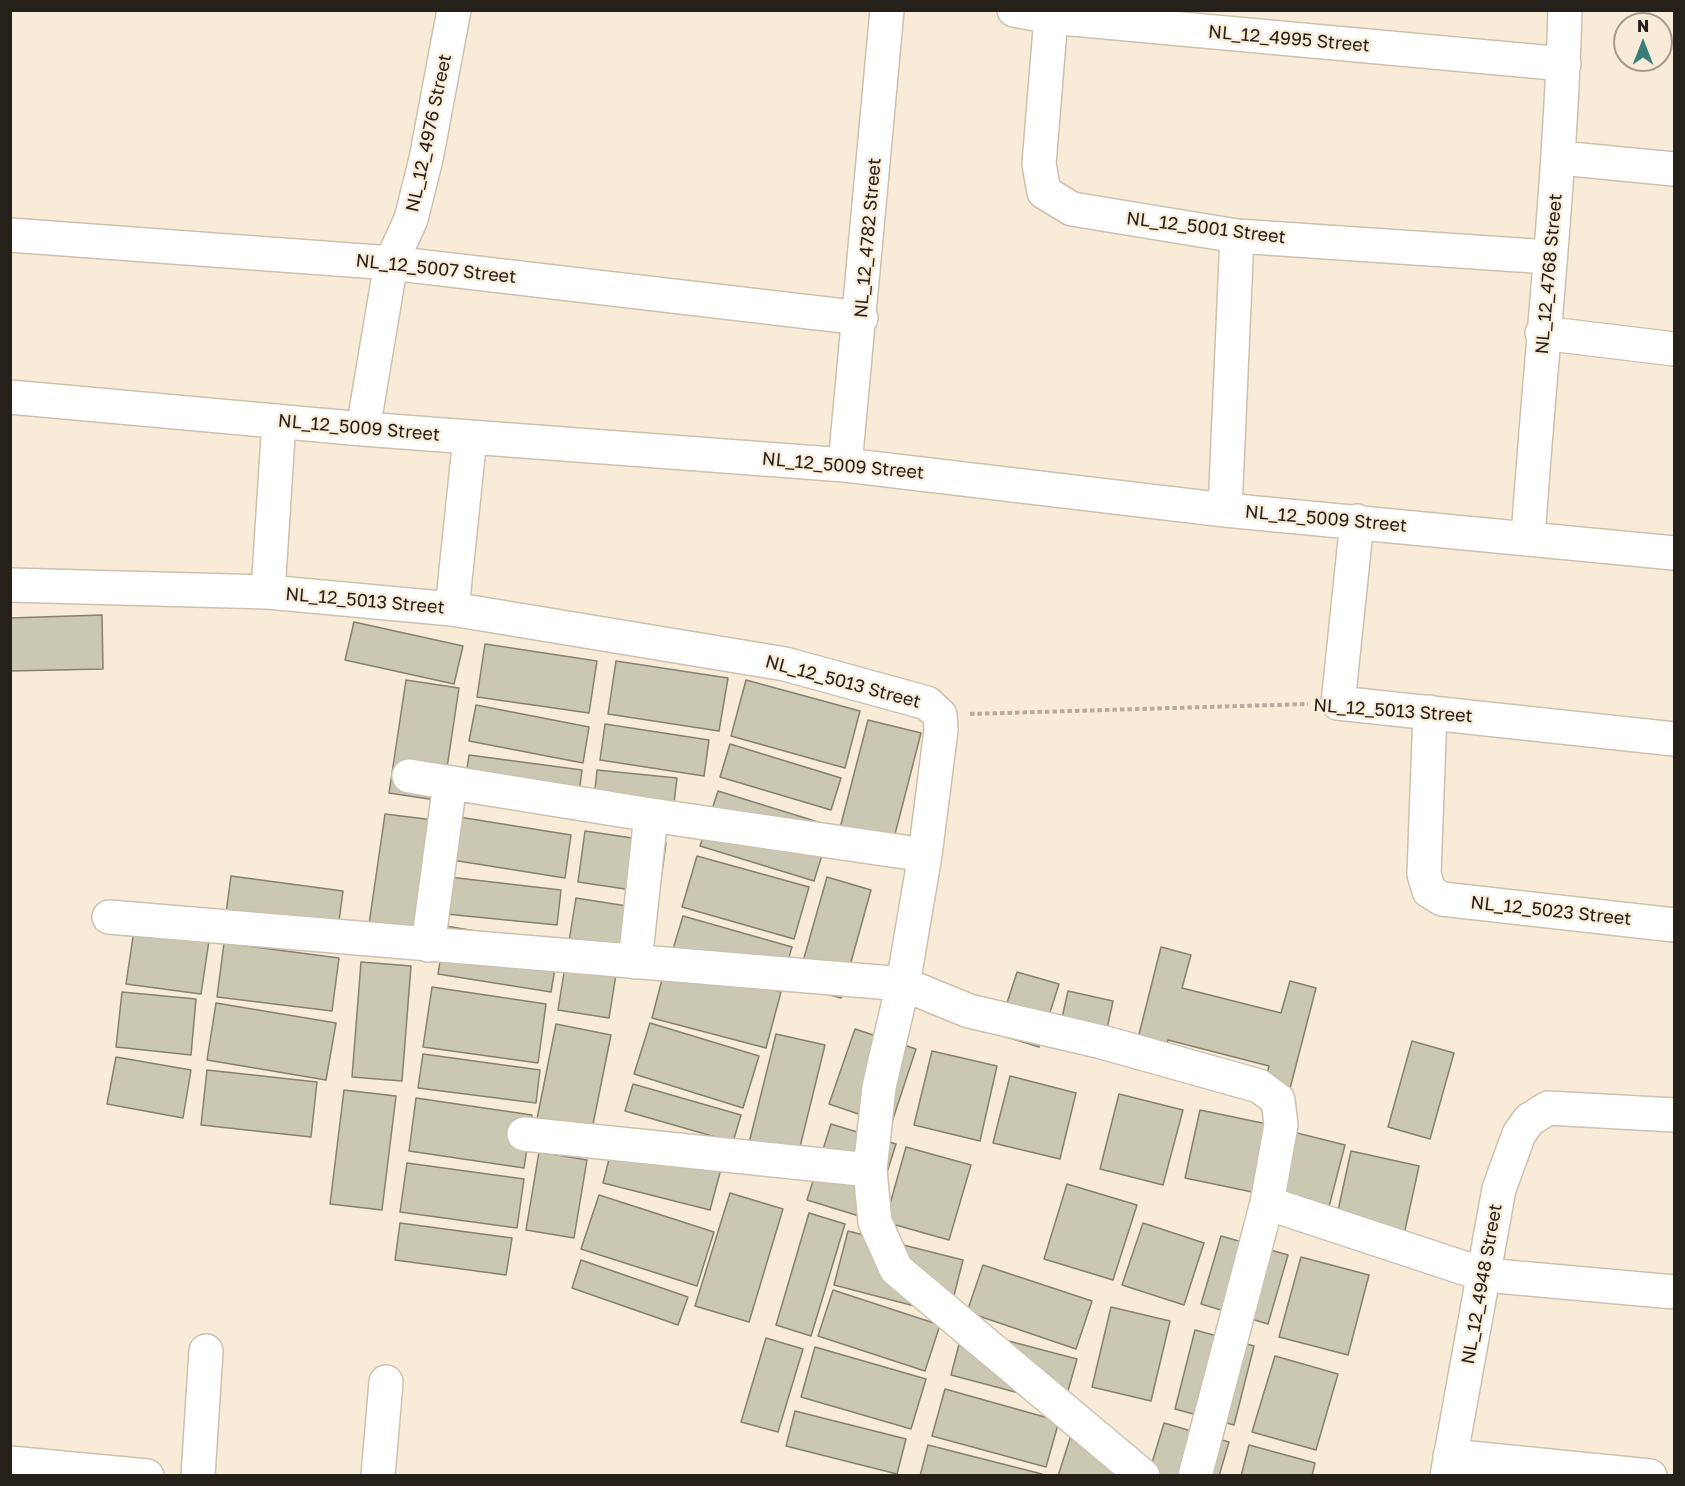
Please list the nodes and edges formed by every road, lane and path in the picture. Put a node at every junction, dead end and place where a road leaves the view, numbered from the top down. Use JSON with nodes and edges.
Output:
{"nodes":[{"id":1,"x":454,"y":10,"type":"edge"},
{"id":2,"x":887,"y":10,"type":"edge"},
{"id":3,"x":1014,"y":10,"type":"edge"},
{"id":4,"x":1565,"y":10,"type":"edge"},
{"id":5,"x":1051,"y":17,"type":"junction"},
{"id":6,"x":1564,"y":64,"type":"junction"},
{"id":7,"x":1560,"y":158,"type":"junction"},
{"id":8,"x":1674,"y":169,"type":"edge"},
{"id":9,"x":10,"y":234,"type":"edge"},
{"id":10,"x":1237,"y":236,"type":"junction"},
{"id":11,"x":1549,"y":256,"type":"junction"},
{"id":12,"x":391,"y":263,"type":"junction"},
{"id":13,"x":861,"y":318,"type":"junction"},
{"id":14,"x":1542,"y":333,"type":"junction"},
{"id":15,"x":1674,"y":349,"type":"edge"},
{"id":16,"x":10,"y":397,"type":"edge"},
{"id":17,"x":279,"y":421,"type":"junction"},
{"id":18,"x":363,"y":429,"type":"junction"},
{"id":19,"x":470,"y":437,"type":"junction"},
{"id":20,"x":845,"y":465,"type":"junction"},
{"id":21,"x":1225,"y":510,"type":"junction"},
{"id":22,"x":1357,"y":521,"type":"junction"},
{"id":23,"x":1528,"y":538,"type":"junction"},
{"id":24,"x":1674,"y":553,"type":"edge"},
{"id":25,"x":10,"y":585,"type":"edge"},
{"id":26,"x":268,"y":592,"type":"junction"},
{"id":27,"x":452,"y":609,"type":"junction"},
{"id":28,"x":1338,"y":703,"type":"junction"},
{"id":29,"x":1430,"y":712,"type":"junction"},
{"id":30,"x":940,"y":715,"type":"junction"},
{"id":31,"x":1674,"y":740,"type":"edge"},
{"id":32,"x":409,"y":776,"type":"dead end"},
{"id":33,"x":450,"y":783,"type":"junction"},
{"id":34,"x":651,"y":815,"type":"junction"},
{"id":35,"x":924,"y":855,"type":"junction"},
{"id":36,"x":109,"y":917,"type":"dead end"},
{"id":37,"x":1674,"y":925,"type":"edge"},
{"id":38,"x":428,"y":945,"type":"junction"},
{"id":39,"x":634,"y":962,"type":"junction"},
{"id":40,"x":903,"y":984,"type":"junction"},
{"id":41,"x":1674,"y":1115,"type":"edge"},
{"id":42,"x":524,"y":1134,"type":"dead end"},
{"id":43,"x":870,"y":1170,"type":"junction"},
{"id":44,"x":1267,"y":1203,"type":"junction"},
{"id":45,"x":1485,"y":1275,"type":"junction"},
{"id":46,"x":1674,"y":1292,"type":"edge"},
{"id":47,"x":206,"y":1351,"type":"dead end"},
{"id":48,"x":386,"y":1382,"type":"dead end"},
{"id":49,"x":10,"y":1463,"type":"edge"},
{"id":50,"x":1448,"y":1466,"type":"edge"},
{"id":51,"x":147,"y":1476,"type":"edge"},
{"id":52,"x":198,"y":1476,"type":"edge"},
{"id":53,"x":378,"y":1476,"type":"edge"},
{"id":54,"x":1143,"y":1476,"type":"edge"},
{"id":55,"x":1196,"y":1476,"type":"edge"},
{"id":56,"x":1650,"y":1476,"type":"edge"}],
"edges":[{"from":1,"to":12,"type":"street","name":"NL_12_4976 Street"},
{"from":2,"to":13,"type":"street","name":"NL_12_4782 Street"},
{"from":3,"to":5,"type":"street","name":"NL_12_4995 Street"},
{"from":4,"to":6,"type":"street","name":"NL_12_4768 Street"},
{"from":5,"to":6,"type":"street","name":"NL_12_4995 Street"},
{"from":5,"to":10,"type":"street","name":"NL_12_5001 Street"},
{"from":6,"to":7,"type":"street","name":"NL_12_4768 Street"},
{"from":7,"to":8,"type":"street"},
{"from":7,"to":11,"type":"street","name":"NL_12_4768 Street"},
{"from":9,"to":12,"type":"street","name":"NL_12_5007 Street"},
{"from":10,"to":11,"type":"street","name":"NL_12_5001 Street"},
{"from":10,"to":21,"type":"street"},
{"from":11,"to":14,"type":"street","name":"NL_12_4768 Street"},
{"from":12,"to":13,"type":"street","name":"NL_12_5007 Street"},
{"from":12,"to":18,"type":"street","name":"NL_12_4976 Street"},
{"from":13,"to":20,"type":"street","name":"NL_12_4782 Street"},
{"from":14,"to":15,"type":"street"},
{"from":14,"to":23,"type":"street","name":"NL_12_4768 Street"},
{"from":16,"to":17,"type":"street","name":"NL_12_5009 Street"},
{"from":17,"to":18,"type":"street","name":"NL_12_5009 Street"},
{"from":17,"to":26,"type":"street"},
{"from":18,"to":19,"type":"street","name":"NL_12_5009 Street"},
{"from":19,"to":20,"type":"street","name":"NL_12_5009 Street"},
{"from":19,"to":27,"type":"street"},
{"from":20,"to":21,"type":"street","name":"NL_12_5009 Street"},
{"from":21,"to":22,"type":"street","name":"NL_12_5009 Street"},
{"from":22,"to":23,"type":"street","name":"NL_12_5009 Street"},
{"from":22,"to":28,"type":"street"},
{"from":23,"to":24,"type":"street","name":"NL_12_5009 Street"},
{"from":25,"to":26,"type":"street","name":"NL_12_5013 Street"},
{"from":26,"to":27,"type":"street","name":"NL_12_5013 Street"},
{"from":27,"to":30,"type":"street","name":"NL_12_5013 Street"},
{"from":28,"to":29,"type":"street","name":"NL_12_5013 Street"},
{"from":28,"to":30,"type":"path","name":"NL_12_5013 Street"},
{"from":29,"to":31,"type":"street","name":"NL_12_5013 Street"},
{"from":29,"to":37,"type":"street","name":"NL_12_5023 Street"},
{"from":30,"to":35,"type":"street"},
{"from":32,"to":33,"type":"street"},
{"from":33,"to":34,"type":"street"},
{"from":33,"to":38,"type":"street"},
{"from":34,"to":35,"type":"street"},
{"from":34,"to":39,"type":"street"},
{"from":35,"to":40,"type":"street"},
{"from":36,"to":38,"type":"street"},
{"from":38,"to":39,"type":"street"},
{"from":39,"to":40,"type":"street"},
{"from":40,"to":43,"type":"street"},
{"from":40,"to":44,"type":"street"},
{"from":41,"to":45,"type":"street","name":"NL_12_4948 Street"},
{"from":42,"to":43,"type":"street"},
{"from":43,"to":54,"type":"street"},
{"from":44,"to":45,"type":"street"},
{"from":44,"to":55,"type":"street"},
{"from":45,"to":46,"type":"street"},
{"from":45,"to":50,"type":"street","name":"NL_12_4948 Street"},
{"from":47,"to":52,"type":"street"},
{"from":48,"to":53,"type":"street"},
{"from":49,"to":51,"type":"street"},
{"from":50,"to":56,"type":"street"}]}
